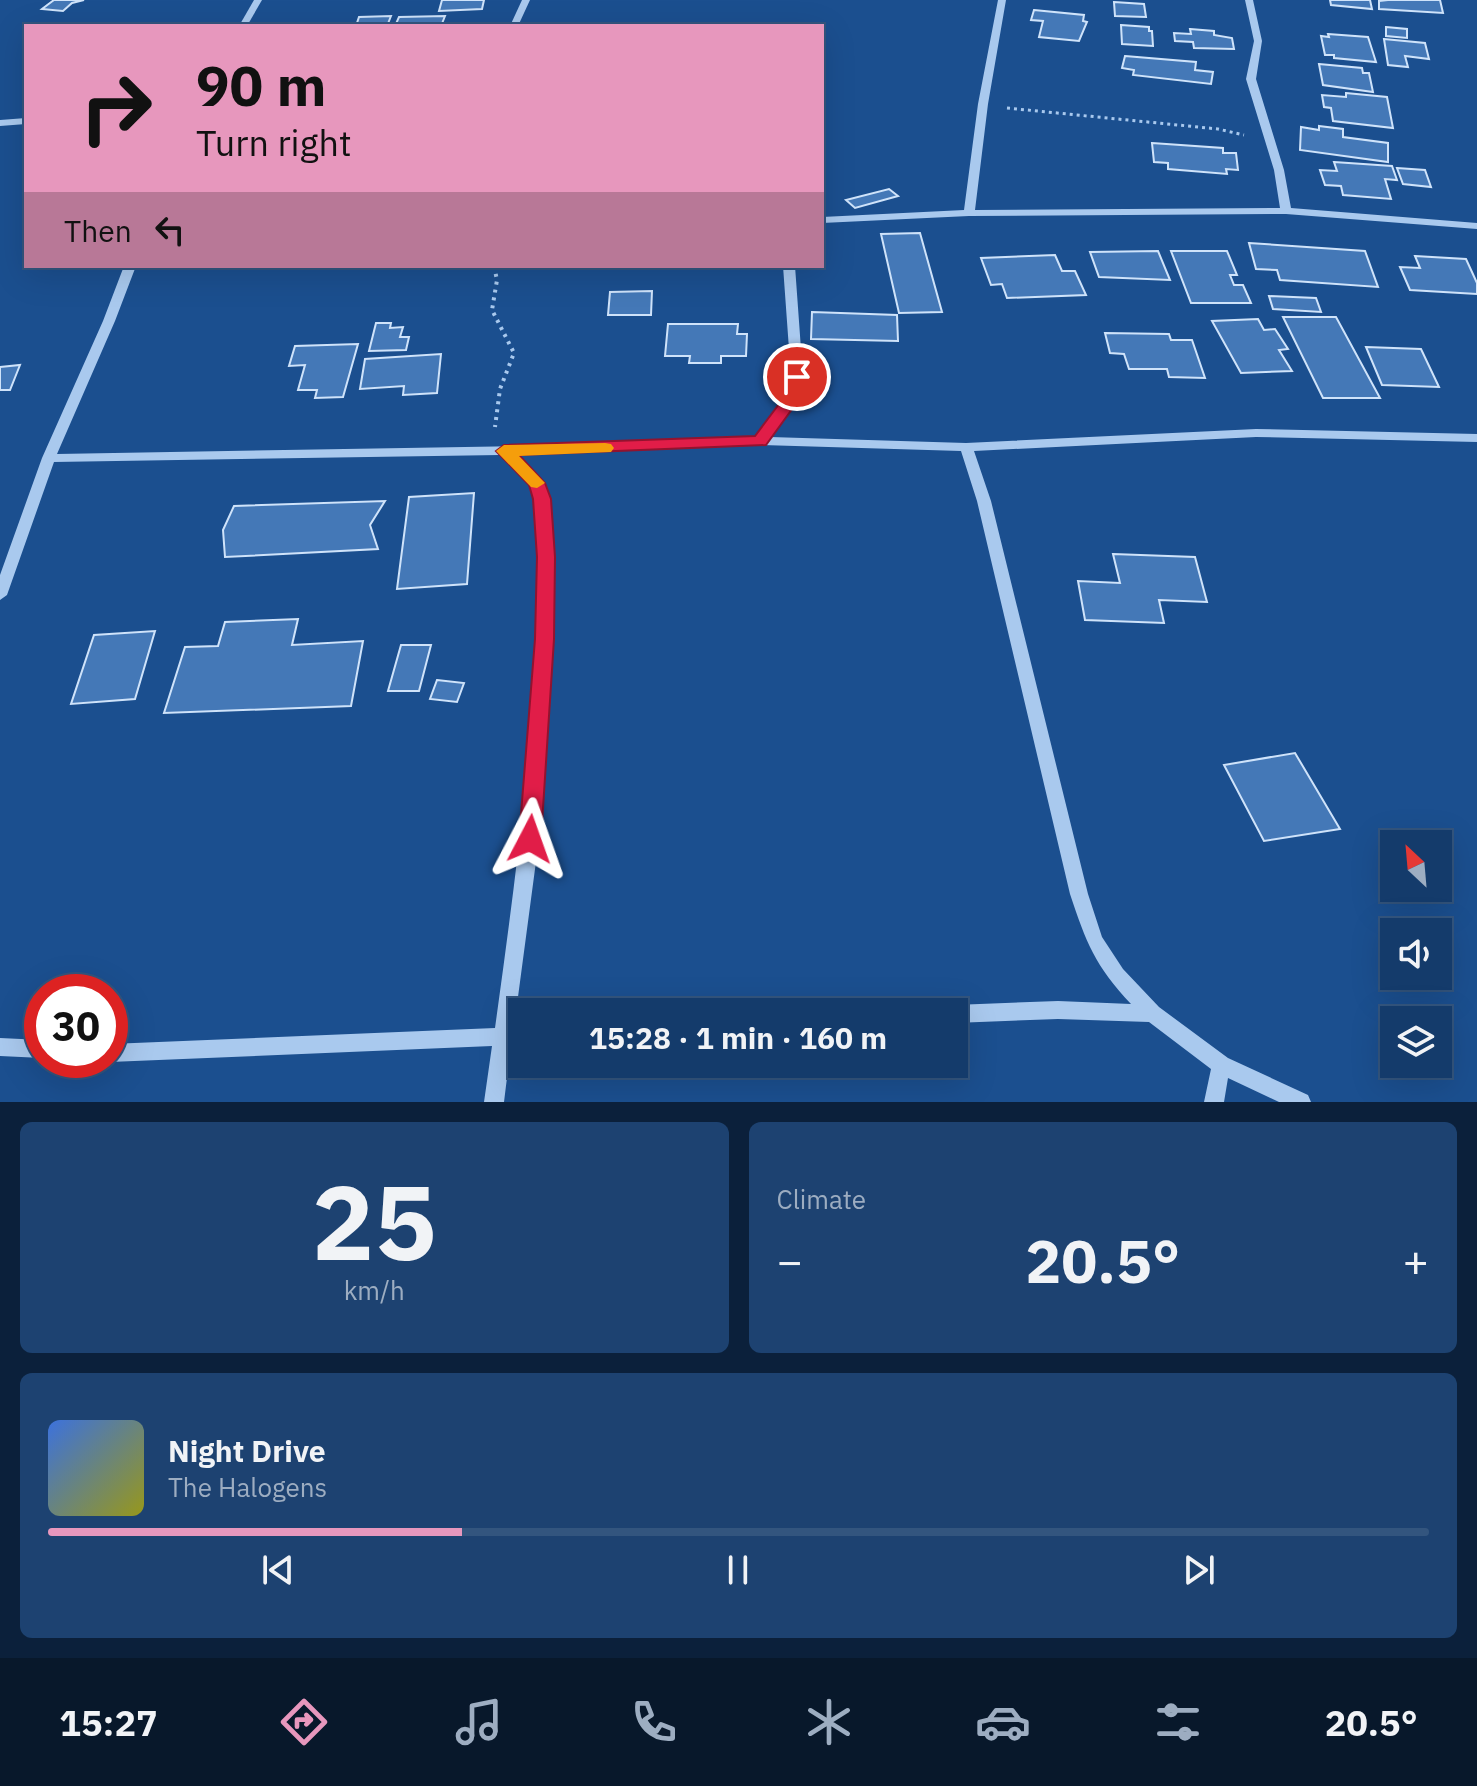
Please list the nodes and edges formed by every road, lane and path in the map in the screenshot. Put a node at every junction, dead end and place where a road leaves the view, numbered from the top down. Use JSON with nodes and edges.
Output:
{"nodes":[{"id":1,"x":258,"y":0,"type":"edge"},
{"id":2,"x":526,"y":0,"type":"edge"},
{"id":3,"x":1002,"y":0,"type":"edge"},
{"id":4,"x":1249,"y":0,"type":"edge"},
{"id":5,"x":244,"y":24,"type":"edge"},
{"id":6,"x":515,"y":24,"type":"edge"},
{"id":7,"x":983,"y":104,"type":"junction"},
{"id":8,"x":24,"y":121,"type":"edge"},
{"id":9,"x":0,"y":123,"type":"edge"},
{"id":10,"x":1269,"y":144,"type":"junction"},
{"id":11,"x":1286,"y":211,"type":"junction"},
{"id":12,"x":969,"y":213,"type":"junction"},
{"id":13,"x":824,"y":220,"type":"edge"},
{"id":14,"x":1477,"y":226,"type":"edge"},
{"id":15,"x":129,"y":268,"type":"edge"},
{"id":16,"x":494,"y":268,"type":"edge"},
{"id":17,"x":789,"y":268,"type":"edge"},
{"id":18,"x":1477,"y":438,"type":"edge"},
{"id":19,"x":760,"y":441,"type":"junction"},
{"id":20,"x":966,"y":447,"type":"junction"},
{"id":21,"x":504,"y":451,"type":"junction"},
{"id":22,"x":49,"y":458,"type":"junction"},
{"id":23,"x":0,"y":595,"type":"edge"},
{"id":24,"x":968,"y":1013,"type":"edge"},
{"id":25,"x":1152,"y":1013,"type":"junction"},
{"id":26,"x":501,"y":1037,"type":"junction"},
{"id":27,"x":508,"y":1037,"type":"edge"},
{"id":28,"x":0,"y":1047,"type":"edge"},
{"id":29,"x":24,"y":1048,"type":"edge"},
{"id":30,"x":128,"y":1052,"type":"edge"},
{"id":31,"x":1221,"y":1065,"type":"junction"},
{"id":32,"x":494,"y":1102,"type":"edge"},
{"id":33,"x":1214,"y":1102,"type":"edge"},
{"id":34,"x":1301,"y":1102,"type":"edge"}],
"edges":[{"from":1,"to":5,"type":"street"},
{"from":2,"to":6,"type":"street"},
{"from":3,"to":7,"type":"street"},
{"from":4,"to":10,"type":"street"},
{"from":7,"to":10,"type":"path"},
{"from":7,"to":12,"type":"street"},
{"from":8,"to":9,"type":"street"},
{"from":10,"to":11,"type":"street"},
{"from":11,"to":12,"type":"street"},
{"from":11,"to":14,"type":"street"},
{"from":12,"to":13,"type":"street"},
{"from":15,"to":22,"type":"street"},
{"from":16,"to":21,"type":"path"},
{"from":17,"to":19,"type":"street"},
{"from":18,"to":20,"type":"street"},
{"from":19,"to":20,"type":"street"},
{"from":19,"to":21,"type":"street"},
{"from":20,"to":25,"type":"street"},
{"from":21,"to":22,"type":"street"},
{"from":21,"to":26,"type":"street"},
{"from":22,"to":23,"type":"street"},
{"from":24,"to":25,"type":"street"},
{"from":25,"to":31,"type":"street"},
{"from":26,"to":27,"type":"street"},
{"from":26,"to":30,"type":"street"},
{"from":26,"to":32,"type":"street"},
{"from":28,"to":29,"type":"street"},
{"from":31,"to":33,"type":"street"},
{"from":31,"to":34,"type":"street"}]}
